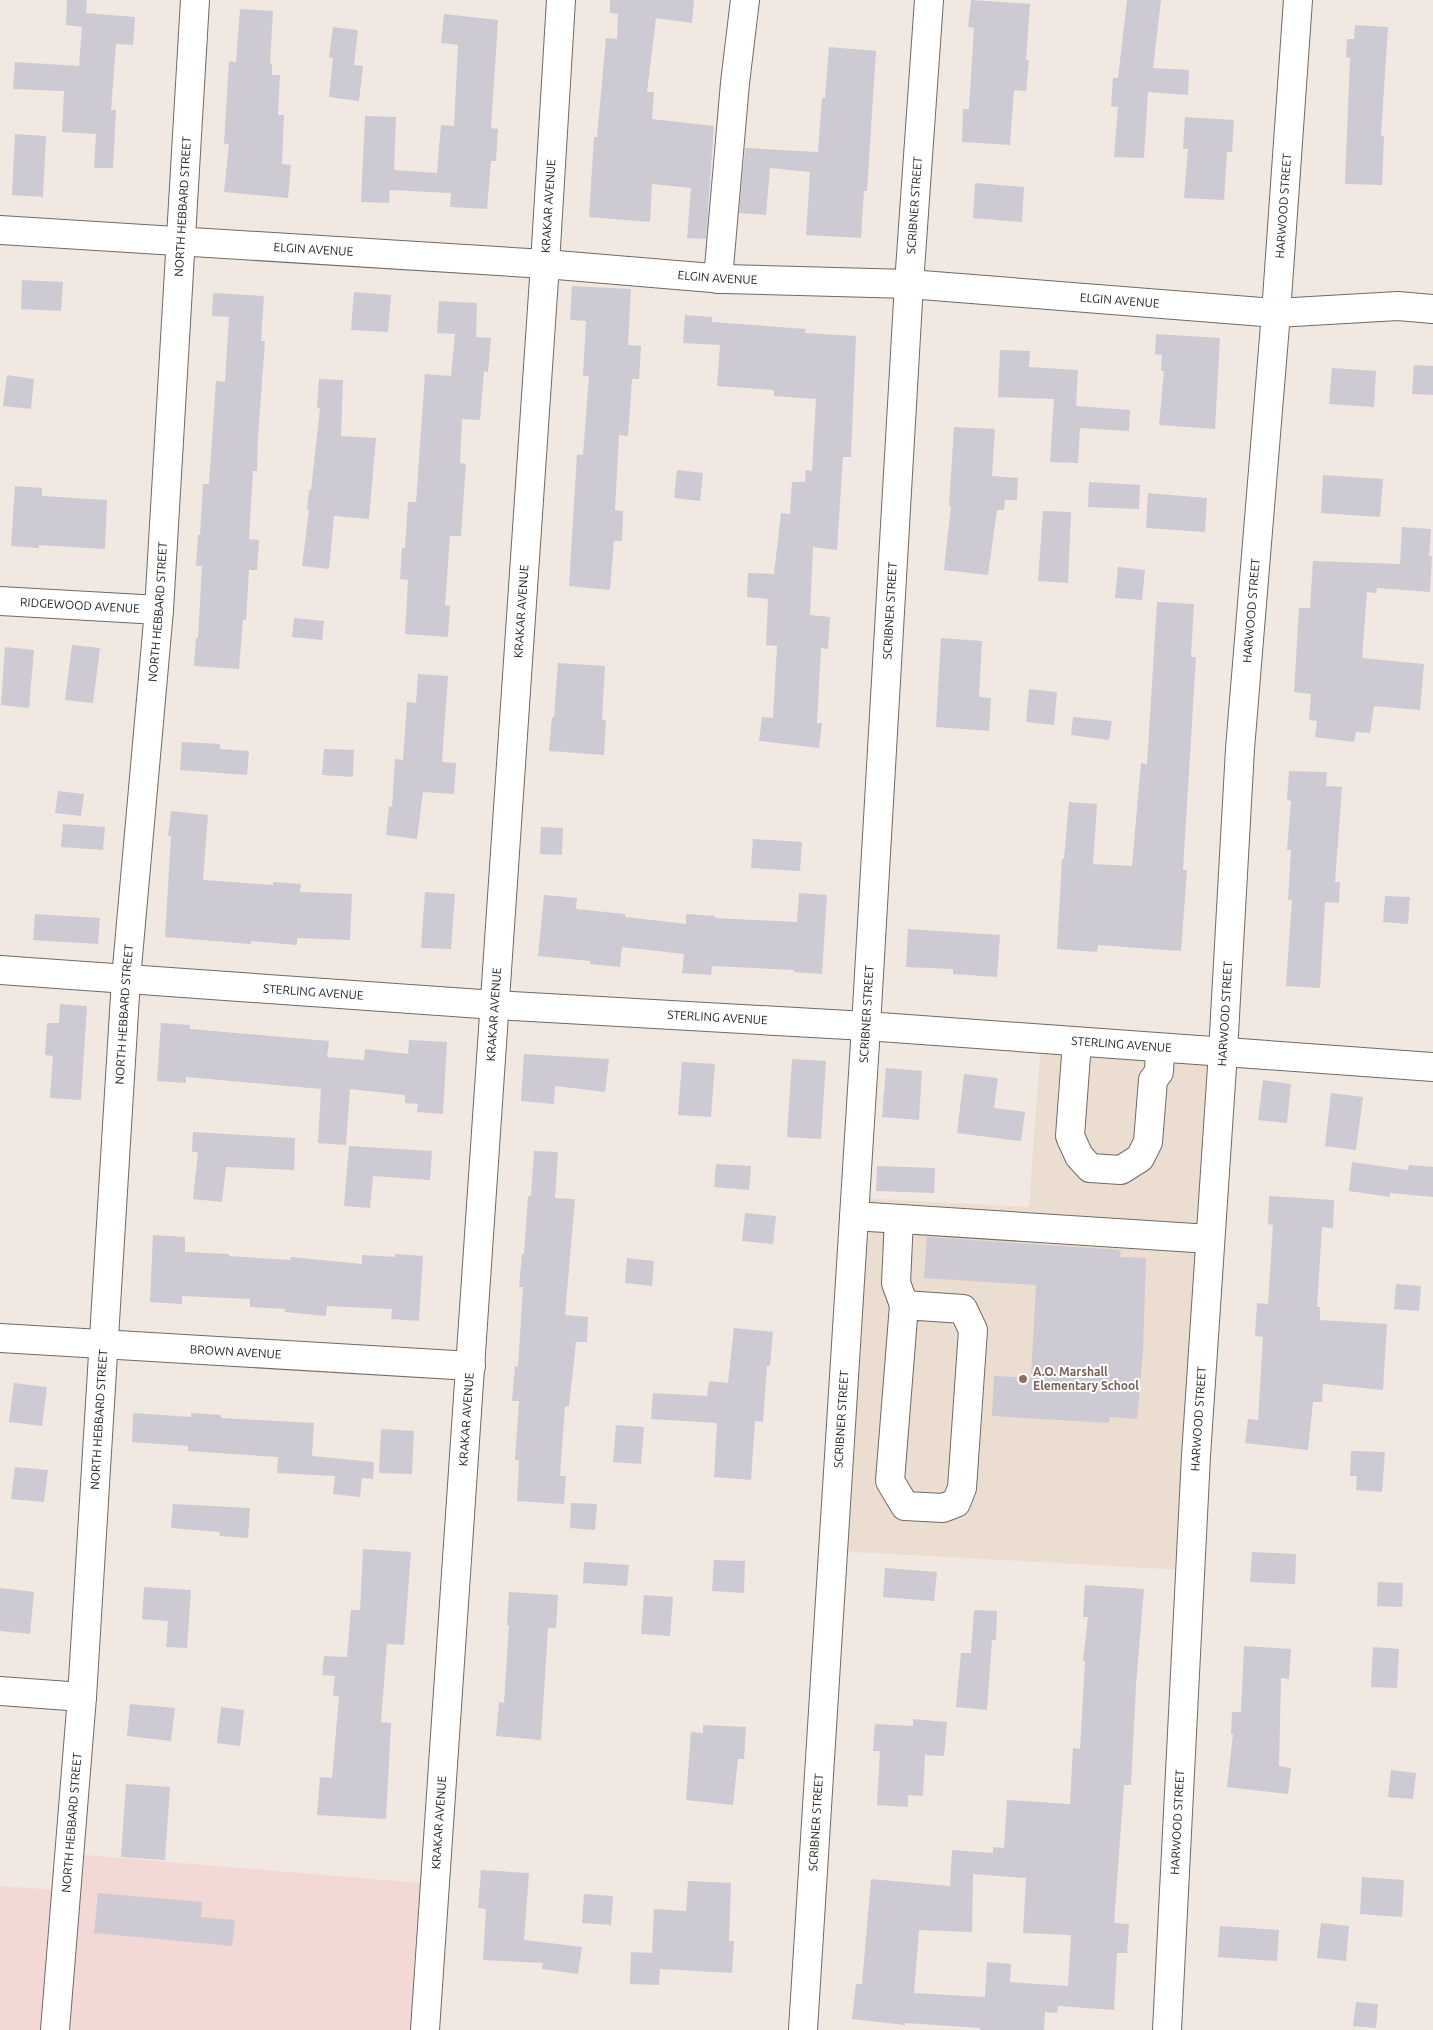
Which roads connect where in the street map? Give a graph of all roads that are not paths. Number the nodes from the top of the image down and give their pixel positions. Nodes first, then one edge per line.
1 (195, 0) edge
2 (561, 0) edge
3 (745, 0) edge
4 (929, 0) edge
5 (1298, 0) edge
6 (0, 230) edge
7 (180, 242) junction
8 (545, 264) junction
9 (718, 279) junction
10 (909, 284) junction
11 (1433, 309) edge
12 (1276, 313) junction
13 (0, 601) edge
14 (159, 610) junction
15 (0, 970) edge
16 (126, 979) junction
17 (495, 1005) junction
18 (866, 1026) junction
19 (1077, 1042) junction
20 (1154, 1047) junction
21 (1223, 1052) junction
22 (1433, 1067) edge
23 (854, 1216) junction
24 (899, 1219) junction
25 (1210, 1239) junction
26 (904, 1305) junction
27 (0, 1338) edge
28 (104, 1346) junction
29 (471, 1366) junction
30 (0, 1691) edge
31 (82, 1696) junction
32 (55, 2030) edge
33 (426, 2030) edge
34 (803, 2030) edge
35 (1167, 2030) edge

1 - 7 street, NORTH HEBBARD STREET
2 - 8 street, KRAKAR AVENUE
3 - 9 street
4 - 10 street, SCRIBNER STREET
5 - 12 street, HARWOOD STREET
6 - 7 street, ELGIN AVENUE
7 - 8 street, ELGIN AVENUE
7 - 14 street, NORTH HEBBARD STREET
8 - 9 street, ELGIN AVENUE
8 - 17 street, KRAKAR AVENUE
9 - 10 street, ELGIN AVENUE
10 - 12 street, ELGIN AVENUE
10 - 18 street, SCRIBNER STREET
11 - 12 street, ELGIN AVENUE
12 - 21 street, HARWOOD STREET
13 - 14 street, RIDGEWOOD AVENUE
14 - 16 street, NORTH HEBBARD STREET
15 - 16 street, STERLING AVENUE
16 - 17 street, STERLING AVENUE
16 - 28 street, NORTH HEBBARD STREET
17 - 18 street, STERLING AVENUE
17 - 29 street, KRAKAR AVENUE
18 - 19 street, STERLING AVENUE
18 - 23 street, SCRIBNER STREET
19 - 20 street, STERLING AVENUE
19 - 20 street
20 - 21 street, STERLING AVENUE
21 - 22 street, STERLING AVENUE
21 - 25 street, HARWOOD STREET
23 - 24 street
23 - 34 street, SCRIBNER STREET
24 - 25 street
24 - 26 street
25 - 35 street, HARWOOD STREET
26 - 26 street
27 - 28 street, BROWN AVENUE
28 - 29 street, BROWN AVENUE
28 - 31 street, NORTH HEBBARD STREET
29 - 33 street, KRAKAR AVENUE
30 - 31 street
31 - 32 street, NORTH HEBBARD STREET

